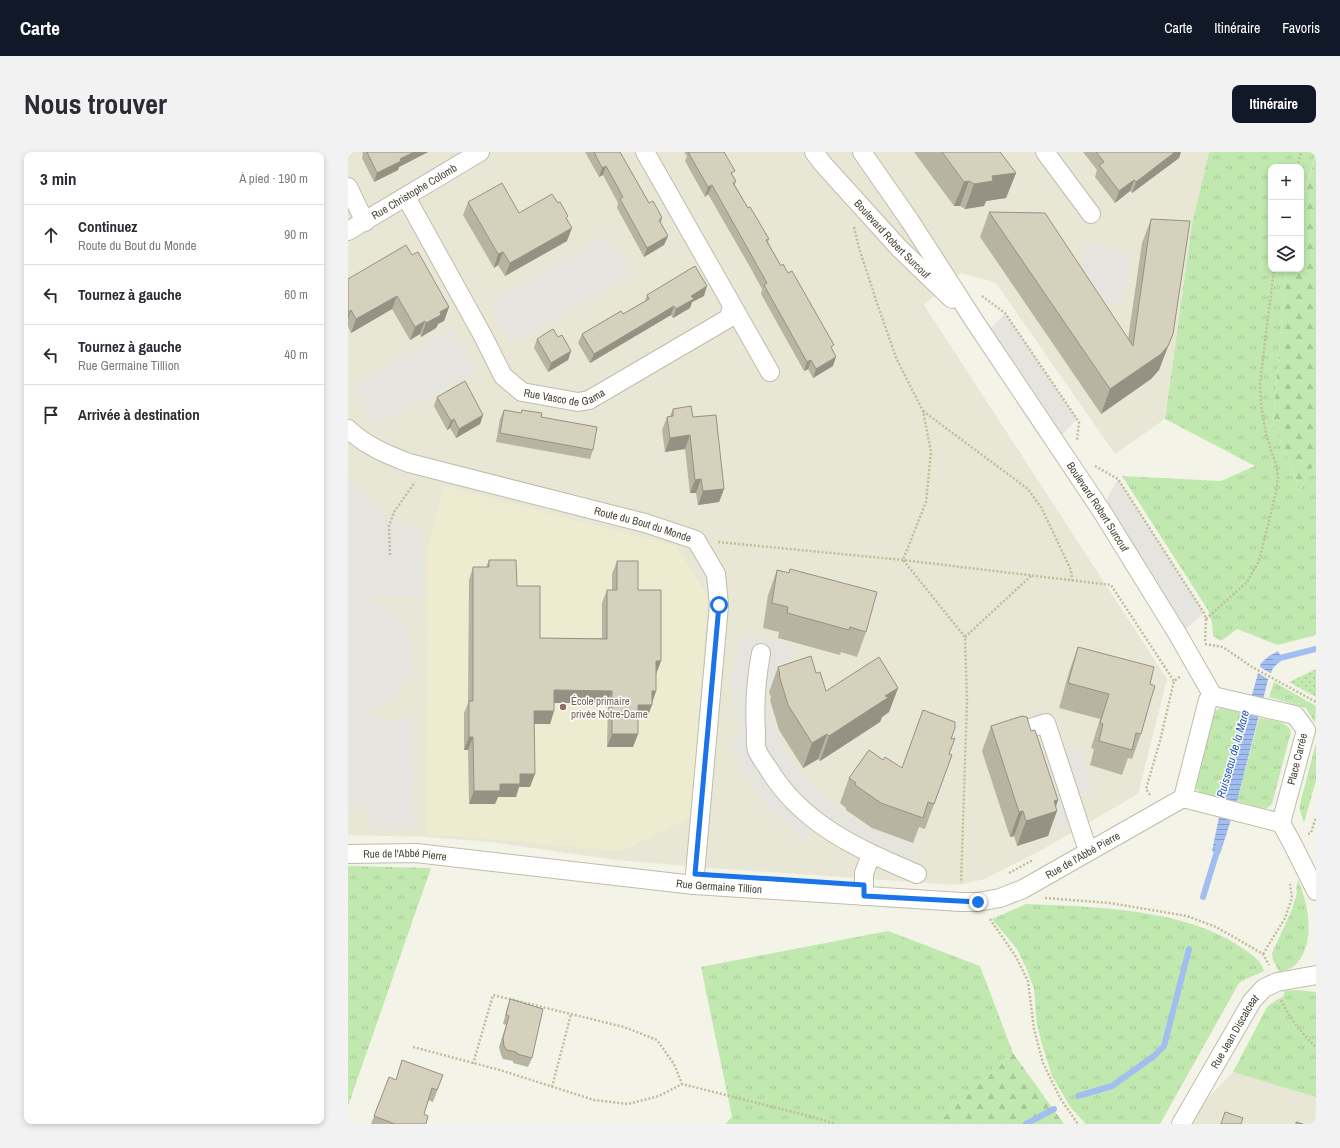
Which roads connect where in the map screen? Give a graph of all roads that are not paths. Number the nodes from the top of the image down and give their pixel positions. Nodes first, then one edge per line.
1 (480, 152) edge
2 (645, 152) edge
3 (814, 152) edge
4 (862, 152) edge
5 (1045, 152) edge
6 (348, 187) edge
7 (406, 197) junction
8 (1091, 214) dead end
9 (364, 222) junction
10 (348, 231) edge
11 (732, 305) junction
12 (975, 322) junction
13 (770, 372) dead end
14 (348, 429) edge
15 (761, 653) dead end
16 (1213, 696) junction
17 (1018, 732) edge
18 (1183, 798) junction
19 (1281, 823) junction
20 (1088, 852) junction
21 (348, 854) edge
22 (871, 855) junction
23 (462, 859) joint
24 (917, 874) dead end
25 (694, 885) junction
26 (1316, 891) edge
27 (864, 896) junction
28 (970, 902) joint
29 (1316, 974) edge
30 (1181, 1124) edge

1 - 7 street, Rue Christophe Colomb
2 - 11 street
3 - 12 street, Boulevard Robert Surcouf
4 - 12 street, Boulevard Robert Surcouf
5 - 8 street
6 - 9 street
7 - 9 street, Rue Christophe Colomb
7 - 11 street, Rue Vasco de Gama
9 - 10 street, Rue Christophe Colomb
11 - 13 street
12 - 16 street, Boulevard Robert Surcouf
14 - 25 street, Route du Bout du Monde
15 - 22 street
16 - 18 street
16 - 19 street, Place Carrée
17 - 20 street
18 - 19 street
18 - 20 street, Rue de l'Abbé Pierre
19 - 26 street
20 - 28 street, Rue de l'Abbé Pierre
21 - 23 street, Rue de l'Abbé Pierre
22 - 24 street
22 - 27 street
23 - 25 street, Rue Germaine Tillion
25 - 27 street, Rue Germaine Tillion
27 - 28 street, Rue Germaine Tillion
29 - 30 street, Rue Jean Discalceat

